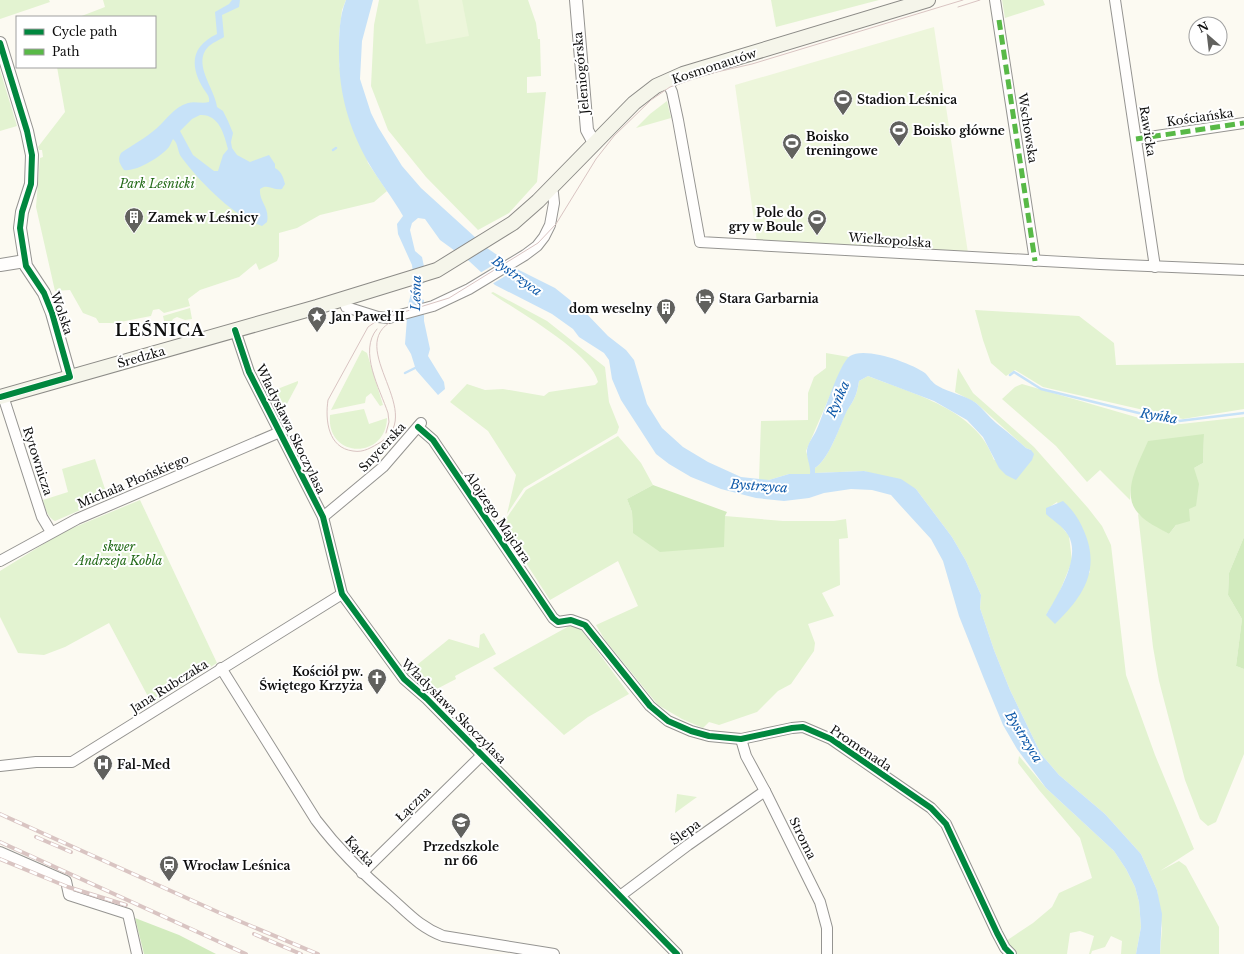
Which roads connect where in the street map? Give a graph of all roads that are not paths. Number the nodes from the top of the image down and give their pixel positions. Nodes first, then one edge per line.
1 (576, 0) edge
2 (928, 0) edge
3 (995, 0) edge
4 (1115, 0) edge
5 (0, 43) edge
6 (667, 81) junction
7 (1244, 123) edge
8 (1136, 139) junction
9 (594, 143) junction
10 (550, 189) junction
11 (25, 260) junction
12 (1035, 261) junction
13 (0, 264) edge
14 (444, 267) joint
15 (1155, 267) junction
16 (1244, 270) edge
17 (345, 303) junction
18 (235, 330) junction
19 (70, 377) junction
20 (2, 397) edge
21 (420, 425) joint
22 (280, 432) junction
23 (323, 517) junction
24 (50, 532) junction
25 (0, 561) edge
26 (342, 594) junction
27 (558, 622) joint
28 (221, 668) junction
29 (741, 739) junction
30 (482, 754) junction
31 (0, 766) edge
32 (766, 791) junction
33 (0, 852) edge
34 (362, 873) junction
35 (620, 896) junction
36 (137, 954) edge
37 (554, 954) edge
38 (677, 954) edge
39 (827, 954) edge
40 (1011, 954) edge

1 - 9 street, Jeleniogórska
2 - 6 main road, Kosmonautów
3 - 12 street, Wschowska
4 - 8 street, Rawicka
5 - 11 street, Wolska
6 - 9 main road, Kosmonautów
6 - 12 street, Wielkopolska
7 - 8 street, Kościańska
8 - 15 street, Rawicka
9 - 10 main road, Kosmonautów
10 - 14 main road, Kosmonautów
10 - 17 street
11 - 13 street
11 - 19 street, Wolska
12 - 15 street, Wielkopolska
14 - 17 main road, Średzka
15 - 16 street, Wielkopolska
17 - 18 main road, Średzka
18 - 19 main road, Średzka
18 - 22 street, Władysława Skoczylasa
19 - 20 main road, Średzka
20 - 24 street, Rytownicza
21 - 23 street, Snycerska
21 - 27 street, Alojzego Majchra
22 - 23 street, Władysława Skoczylasa
22 - 24 street, Michała Płońskiego
23 - 26 street, Władysława Skoczylasa
24 - 25 street, Michała Płońskiego
26 - 28 street, Jana Rubczaka
26 - 30 street, Władysława Skoczylasa
27 - 29 street, Promenada
28 - 31 street, Jana Rubczaka
28 - 34 street, Kącka
29 - 32 street, Stroma
29 - 40 street, Promenada
30 - 34 street, Łączna
30 - 35 street, Władysława Skoczylasa
32 - 35 street, Ślepa
32 - 39 street, Stroma
33 - 36 street
34 - 37 street, Kącka
35 - 38 street, Władysława Skoczylasa

